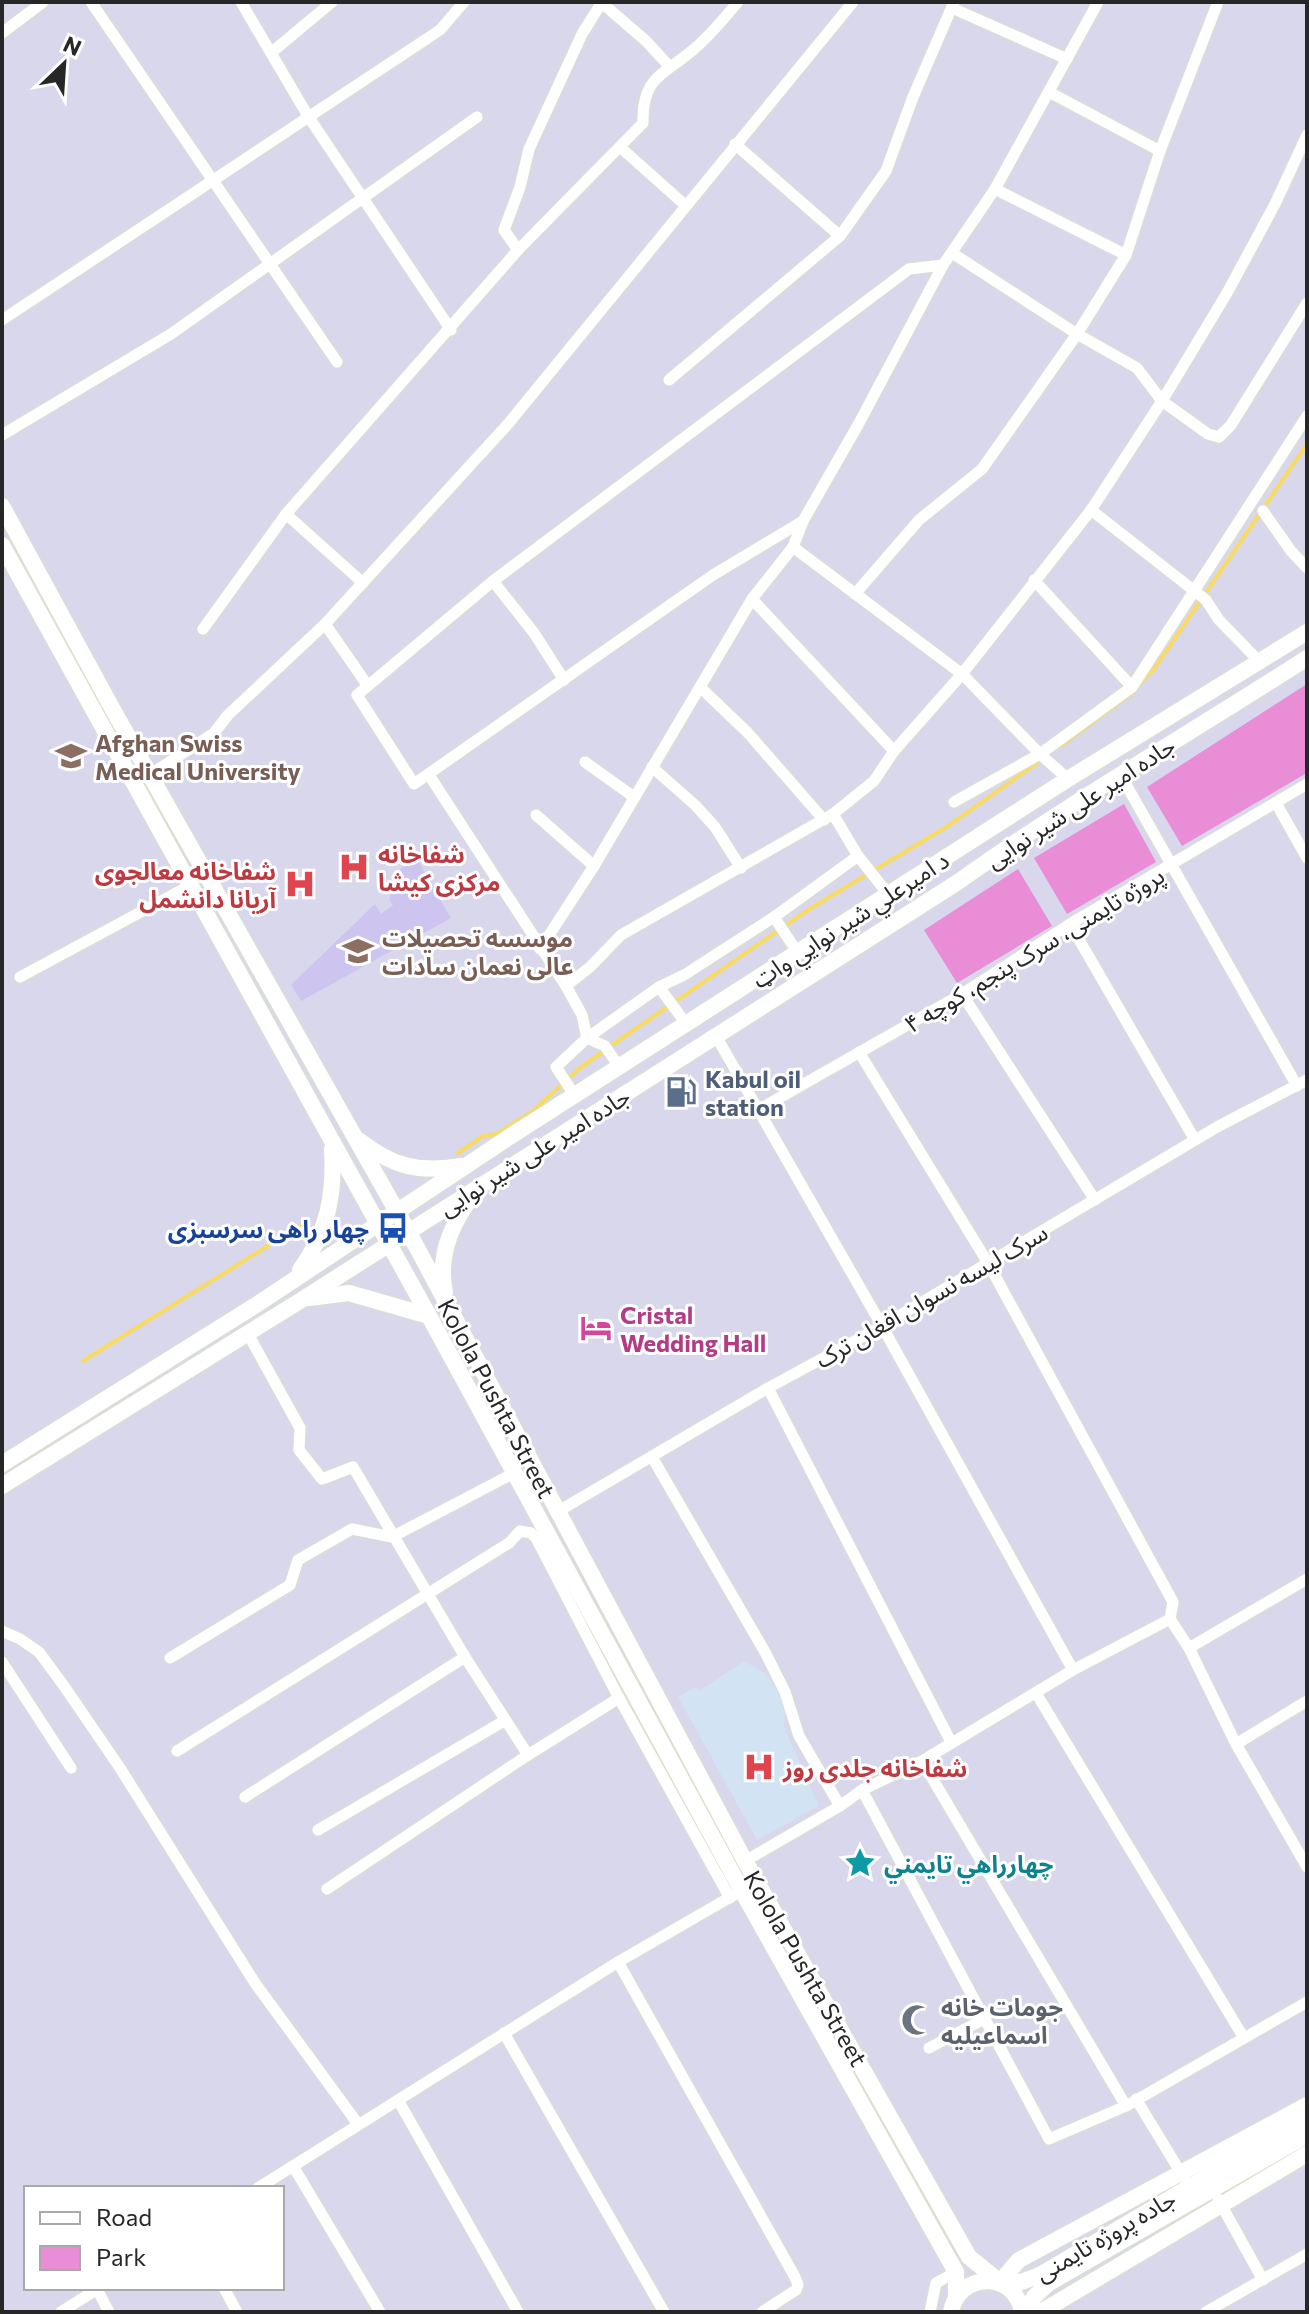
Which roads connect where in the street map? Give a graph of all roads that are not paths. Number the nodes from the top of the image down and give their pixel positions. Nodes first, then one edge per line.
1 (43, 2) edge
2 (91, 2) edge
3 (241, 2) edge
4 (332, 2) edge
5 (464, 2) edge
6 (601, 2) edge
7 (738, 2) edge
8 (853, 2) edge
9 (1098, 2) edge
10 (1218, 2) edge
11 (953, 5) edge
12 (2, 33) edge
13 (272, 52) junction
14 (1067, 59) junction
15 (670, 67) junction
16 (1049, 92) junction
17 (308, 116) junction
18 (477, 117) dead end
19 (1307, 135) edge
20 (735, 144) junction
21 (620, 147) junction
22 (1160, 151) junction
23 (211, 180) junction
24 (995, 189) junction
25 (361, 197) junction
26 (685, 205) junction
27 (840, 236) junction
28 (518, 250) junction
29 (952, 253) junction
30 (1126, 255) junction
31 (271, 263) junction
32 (943, 265) junction
33 (1307, 303) edge
34 (2, 320) edge
35 (451, 330) junction
36 (1077, 334) junction
37 (337, 362) dead end
38 (669, 380) dead end
39 (1162, 401) junction
40 (1307, 416) edge
41 (2, 435) edge
42 (2, 506) edge
43 (1091, 510) junction
44 (1263, 511) dead end
45 (286, 514) junction
46 (803, 521) junction
47 (2, 545) edge
48 (793, 547) junction
49 (1307, 568) edge
50 (1034, 580) junction
51 (493, 581) junction
52 (363, 583) junction
53 (1193, 591) junction
54 (855, 594) junction
55 (752, 599) junction
56 (325, 624) junction
57 (203, 629) dead end
58 (1307, 632) edge
59 (1307, 658) edge
60 (1258, 660) junction
61 (962, 674) junction
62 (564, 680) junction
63 (368, 686) junction
64 (700, 687) junction
65 (1132, 687) junction
66 (894, 751) junction
67 (1044, 757) junction
68 (585, 762) dead end
69 (652, 767) junction
70 (151, 774) junction
71 (1120, 774) junction
72 (429, 775) junction
73 (1068, 779) junction
74 (1307, 784) edge
75 (634, 797) junction
76 (954, 802) dead end
77 (1276, 803) junction
78 (536, 815) dead end
79 (828, 817) junction
80 (858, 856) junction
81 (1307, 858) edge
82 (1173, 864) junction
83 (594, 866) junction
84 (741, 868) junction
85 (189, 886) junction
86 (888, 894) junction
87 (774, 917) junction
88 (1070, 924) junction
89 (540, 949) junction
90 (798, 953) junction
91 (20, 977) dead end
92 (566, 986) junction
93 (659, 987) junction
94 (962, 994) junction
95 (687, 1025) junction
96 (716, 1036) junction
97 (587, 1038) junction
98 (859, 1052) junction
99 (620, 1068) junction
100 (1302, 1083) edge
101 (575, 1096) junction
102 (758, 1110) junction
103 (352, 1135) junction
104 (1195, 1140) junction
105 (332, 1144) junction
106 (467, 1165) junction
107 (480, 1185) junction
108 (1095, 1200) junction
109 (397, 1212) junction
110 (377, 1225) junction
111 (408, 1231) junction
112 (388, 1245) junction
113 (988, 1263) junction
114 (291, 1282) junction
115 (303, 1299) junction
116 (447, 1305) junction
117 (429, 1316) junction
118 (882, 1326) junction
119 (248, 1334) junction
120 (768, 1388) junction
121 (652, 1457) junction
122 (2, 1464) edge
123 (514, 1473) junction
124 (2, 1486) edge
125 (557, 1512) junction
126 (392, 1537) junction
127 (1307, 1579) edge
128 (429, 1594) junction
129 (1170, 1619) junction
130 (2, 1631) edge
131 (1189, 1648) junction
132 (465, 1657) junction
133 (170, 1658) dead end
134 (2, 1662) edge
135 (1073, 1670) junction
136 (1036, 1693) junction
137 (619, 1698) junction
138 (1307, 1701) edge
139 (504, 1721) junction
140 (951, 1742) junction
141 (1236, 1744) junction
142 (177, 1751) dead end
143 (528, 1755) junction
144 (922, 1761) junction
145 (71, 1768) dead end
146 (862, 1790) junction
147 (245, 1797) dead end
148 (840, 1806) junction
149 (318, 1830) dead end
150 (1302, 1848) edge
151 (745, 1861) junction
152 (1307, 1867) edge
153 (327, 1889) dead end
154 (736, 1894) junction
155 (618, 1962) junction
156 (1307, 2002) edge
157 (986, 2018) junction
158 (504, 2033) junction
159 (1244, 2038) junction
160 (929, 2048) dead end
161 (398, 2100) junction
162 (1131, 2103) junction
163 (1307, 2105) edge
164 (1307, 2118) edge
165 (358, 2124) junction
166 (1307, 2135) edge
167 (1307, 2154) edge
168 (293, 2166) junction
169 (1185, 2180) junction
170 (261, 2186) edge
171 (1212, 2188) junction
172 (1222, 2204) junction
173 (1307, 2254) edge
174 (956, 2272) junction
175 (1263, 2280) junction
176 (1000, 2282) junction
177 (95, 2290) edge
178 (99, 2290) edge
179 (225, 2290) edge
180 (953, 2304) edge
181 (61, 2312) edge
182 (109, 2312) edge
183 (237, 2312) edge
184 (380, 2312) edge
185 (518, 2312) edge
186 (664, 2312) edge
187 (762, 2312) edge
188 (930, 2312) edge
189 (1024, 2312) edge
190 (1041, 2312) edge
191 (1206, 2312) edge

1 - 12 street
2 - 23 street
3 - 13 street
4 - 13 street
5 - 17 street
6 - 15 street
6 - 28 street
7 - 15 street
8 - 20 street
9 - 14 street
10 - 22 street
11 - 14 street
11 - 27 street
13 - 17 street
14 - 16 street
15 - 21 street
16 - 22 street
16 - 24 street
17 - 23 street
17 - 25 street
18 - 25 street
19 - 39 street
20 - 26 street
20 - 27 street
21 - 26 street
21 - 28 street
22 - 30 street
23 - 31 street
23 - 34 street
24 - 29 street
24 - 30 street
25 - 31 street
25 - 35 street
26 - 52 street
27 - 38 street
28 - 35 street
29 - 32 street
29 - 36 street
30 - 36 street
31 - 37 street
31 - 41 street
32 - 46 street
32 - 51 street
33 - 39 street
35 - 45 street
36 - 39 street
36 - 54 street
39 - 43 street
40 - 53 street
42 - 70 main road, Kolola Pushta Street
43 - 50 street
43 - 53 street
44 - 49 street
45 - 52 street
45 - 57 street
46 - 48 street
46 - 62 street
47 - 85 main road
48 - 54 street
48 - 55 street
50 - 61 street
50 - 65 street
51 - 62 street
51 - 63 street
52 - 56 street
53 - 60 street
53 - 65 street
54 - 61 street
55 - 64 street
55 - 66 street
56 - 63 street
56 - 70 street
58 - 60 main road, د امیرعلي شیر نوايي واټ
59 - 71 main road, جاده امیر علی شیر نوایی
60 - 73 main road, د امیرعلي شیر نوايي واټ
61 - 66 street
61 - 67 street
62 - 72 street
63 - 72 street
64 - 69 street
64 - 79 street
65 - 67 street
66 - 79 street
67 - 73 street
67 - 76 street
68 - 75 street
69 - 75 street
69 - 84 street
70 - 103 main road, Kolola Pushta Street
71 - 82 street
71 - 96 main road, جاده امیر علی شیر نوایی
72 - 89 street
73 - 86 main road, د امیرعلي شیر نوايي واټ
74 - 77 street, پروژه تایمنی، سرک پنجم، کوچه ۴
75 - 83 street
77 - 81 street
77 - 82 street, پروژه تایمنی، سرک پنجم، کوچه ۴
78 - 83 street
79 - 80 street
79 - 84 street
80 - 86 street
80 - 87 street
82 - 88 street, پروژه تایمنی، سرک پنجم، کوچه ۴
82 - 100 street
83 - 89 street
84 - 92 street
85 - 91 street
85 - 105 main road
86 - 90 main road, د امیرعلي شیر نوايي واټ
87 - 90 street
87 - 93 street
88 - 94 street, پروژه تایمنی، سرک پنجم، کوچه ۴
88 - 104 street
89 - 92 street
90 - 95 main road, د امیرعلي شیر نوايي واټ
92 - 97 street
93 - 95 street
93 - 97 street
94 - 98 street, پروژه تایمنی، سرک پنجم، کوچه ۴
94 - 108 street
95 - 99 main road, د امیرعلي شیر نوايي واټ
96 - 102 street
96 - 107 main road, جاده امیر علی شیر نوایی
97 - 99 street
97 - 101 street
98 - 102 street, پروژه تایمنی، سرک پنجم، کوچه ۴
98 - 113 street
99 - 101 main road, د امیرعلي شیر نوايي واټ
100 - 104 street, سرک لیسه نسوان افغان‌ ترک
101 - 106 main road, د امیرعلي شیر نوايي واټ
102 - 118 street
103 - 106 main road
103 - 109 main road, Kolola Pushta Street
104 - 108 street, سرک لیسه نسوان افغان‌ ترک
105 - 110 main road
105 - 114 main road
106 - 109 main road, د امیرعلي شیر نوايي واټ
107 - 111 main road, جاده امیر علی شیر نوایی
107 - 116 main road
108 - 113 street, سرک لیسه نسوان افغان‌ ترک
109 - 110 main road, د امیرعلي شیر نوايي واټ
109 - 111 main road, Kolola Pushta Street
110 - 112 main road
110 - 114 main road, د امیرعلي شیر نوايي واټ
111 - 112 main road, جاده امیر علی شیر نوایی
111 - 116 main road, Kolola Pushta Street
112 - 115 main road, جاده امیر علی شیر نوایی
112 - 117 main road
113 - 118 street, سرک لیسه نسوان افغان‌ ترک
113 - 129 street
114 - 122 main road, د امیرعلي شیر نوايي واټ
115 - 117 main road
115 - 119 main road, جاده امیر علی شیر نوایی
116 - 125 main road, Kolola Pushta Street
117 - 123 main road
118 - 120 street, سرک لیسه نسوان افغان‌ ترک
118 - 135 street
119 - 124 main road, جاده امیر علی شیر نوایی
119 - 126 street
120 - 121 street, سرک لیسه نسوان افغان‌ ترک
120 - 140 street
121 - 125 street, سرک لیسه نسوان افغان‌ ترک
121 - 148 street
123 - 126 street
123 - 154 main road
125 - 151 main road, Kolola Pushta Street
126 - 128 street
126 - 133 street
127 - 131 street
128 - 132 street
128 - 137 street
128 - 142 street
129 - 131 street
129 - 135 street
130 - 165 street
131 - 141 street
132 - 139 street
132 - 147 street
134 - 145 street
135 - 136 street
136 - 140 street
136 - 159 street
137 - 143 street
137 - 154 street
138 - 141 street
139 - 143 street
139 - 149 street
140 - 144 street
141 - 150 street
143 - 153 street
144 - 146 street
144 - 162 street
146 - 148 street
146 - 157 street
148 - 151 street
150 - 152 street
151 - 176 main road, Kolola Pushta Street
154 - 155 street
154 - 174 main road
155 - 158 street
155 - 187 street
156 - 159 street
157 - 160 street
157 - 162 street
158 - 161 street
158 - 186 street
159 - 162 street
161 - 165 street
161 - 185 street
162 - 169 street
163 - 169 main road, جاده پروژه تایمنی
164 - 169 main road, جاده پروژه تایمنی
165 - 168 street
166 - 171 main road, جاده پروژه تایمنی
167 - 172 main road, جاده پروژه تایمنی
168 - 170 street
168 - 184 street
169 - 176 main road, جاده پروژه تایمنی
171 - 172 street
171 - 189 main road, جاده پروژه تایمنی
172 - 175 street
172 - 190 main road, جاده پروژه تایمنی
173 - 175 street
174 - 180 main road
174 - 188 street
175 - 191 street
176 - 180 main road, جاده پروژه تایمنی
176 - 189 main road, Kolola Pushta Street
177 - 181 street
178 - 182 street
179 - 183 street

